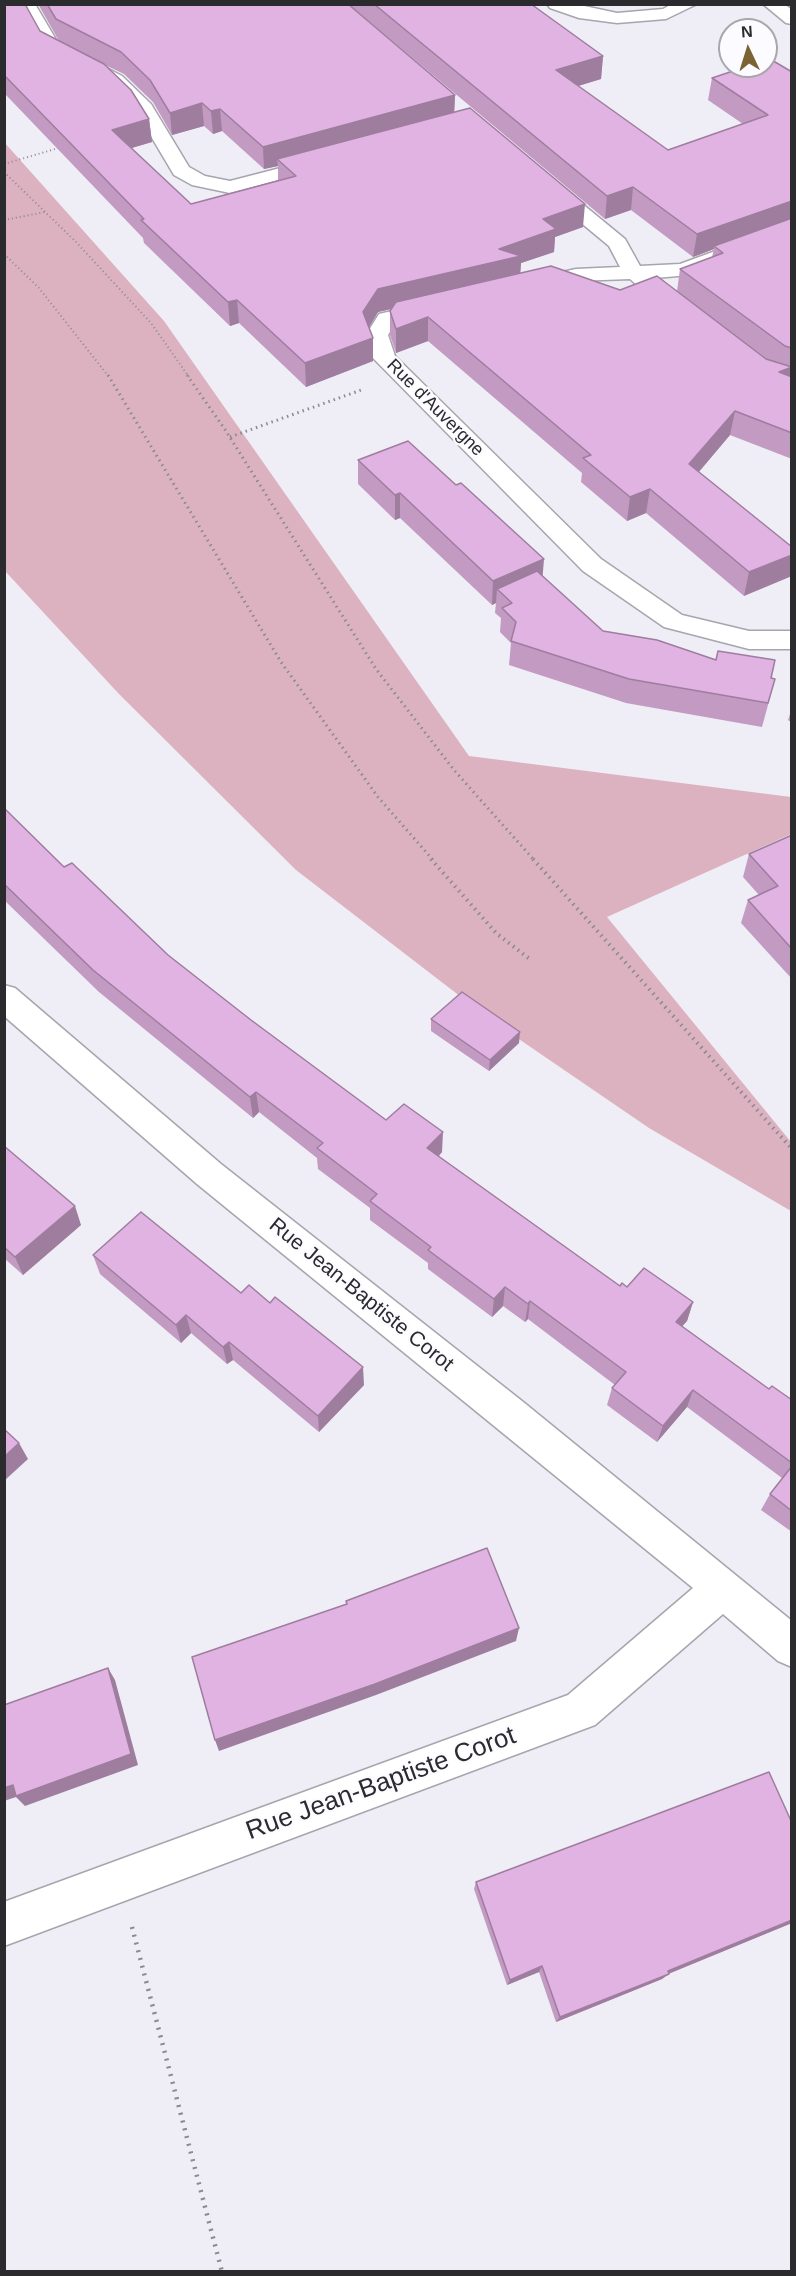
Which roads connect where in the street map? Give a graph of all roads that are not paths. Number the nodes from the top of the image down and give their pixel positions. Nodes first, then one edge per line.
1 (26, 4) edge
2 (556, 4) edge
3 (688, 4) edge
4 (772, 4) edge
5 (792, 19) edge
6 (340, 159) edge
7 (536, 175) edge
8 (792, 229) edge
9 (632, 270) junction
10 (509, 291) edge
11 (668, 299) edge
12 (454, 303) edge
13 (792, 640) edge
14 (4, 997) edge
15 (723, 1588) junction
16 (792, 1647) edge
17 (4, 1924) edge

1 - 6 street
2 - 3 street
4 - 5 street
7 - 9 street
8 - 9 street
9 - 10 street
9 - 11 street
12 - 13 street, Rue d'Auvergne
14 - 15 street, Rue Jean-Baptiste Corot
15 - 16 street, Rue Jean-Baptiste Corot
15 - 17 street, Rue Jean-Baptiste Corot

